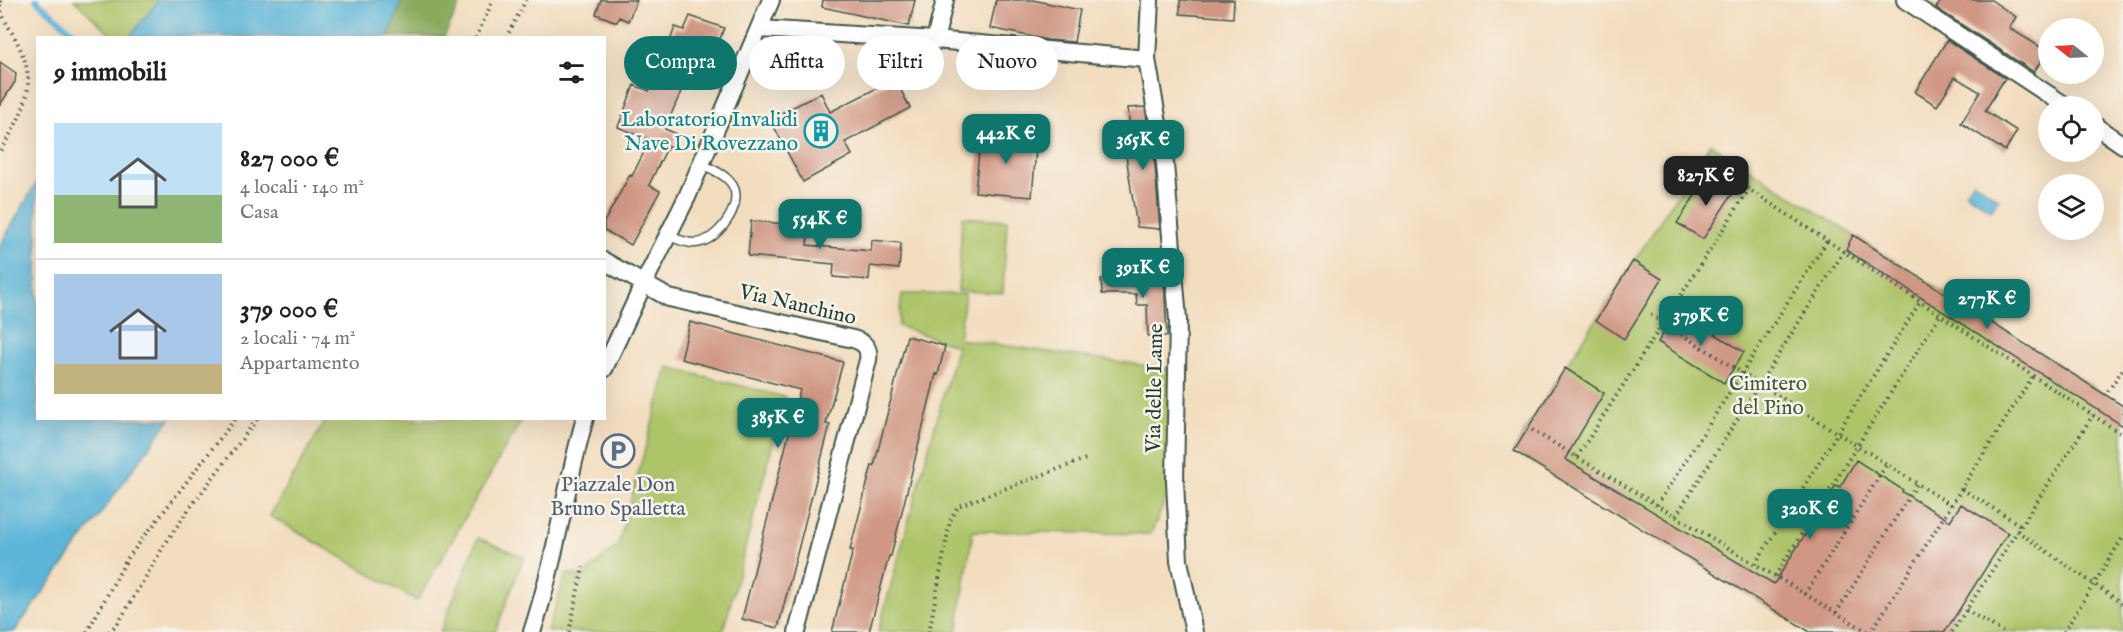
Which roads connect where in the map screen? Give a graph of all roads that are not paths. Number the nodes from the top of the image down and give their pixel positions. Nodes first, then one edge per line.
1 (771, 0) edge
2 (945, 0) edge
3 (1150, 0) edge
4 (1905, 0) edge
5 (760, 29) junction
6 (871, 36) edge
7 (936, 36) edge
8 (944, 41) edge
9 (1147, 59) junction
10 (2051, 96) edge
11 (2104, 132) edge
12 (2123, 145) edge
13 (702, 164) junction
14 (669, 236) junction
15 (606, 262) edge
16 (644, 283) junction
17 (606, 365) edge
18 (584, 420) edge
19 (532, 632) edge
20 (797, 632) edge
21 (1194, 632) edge

1 - 5 street
2 - 7 street
3 - 9 street, Via delle Lame
4 - 10 street
5 - 6 street
5 - 13 street
8 - 9 street
9 - 21 street, Via delle Lame
11 - 12 street
13 - 14 street
13 - 14 lane
14 - 16 street
15 - 16 street
16 - 17 street
16 - 20 street, Via Nanchino
18 - 19 street

